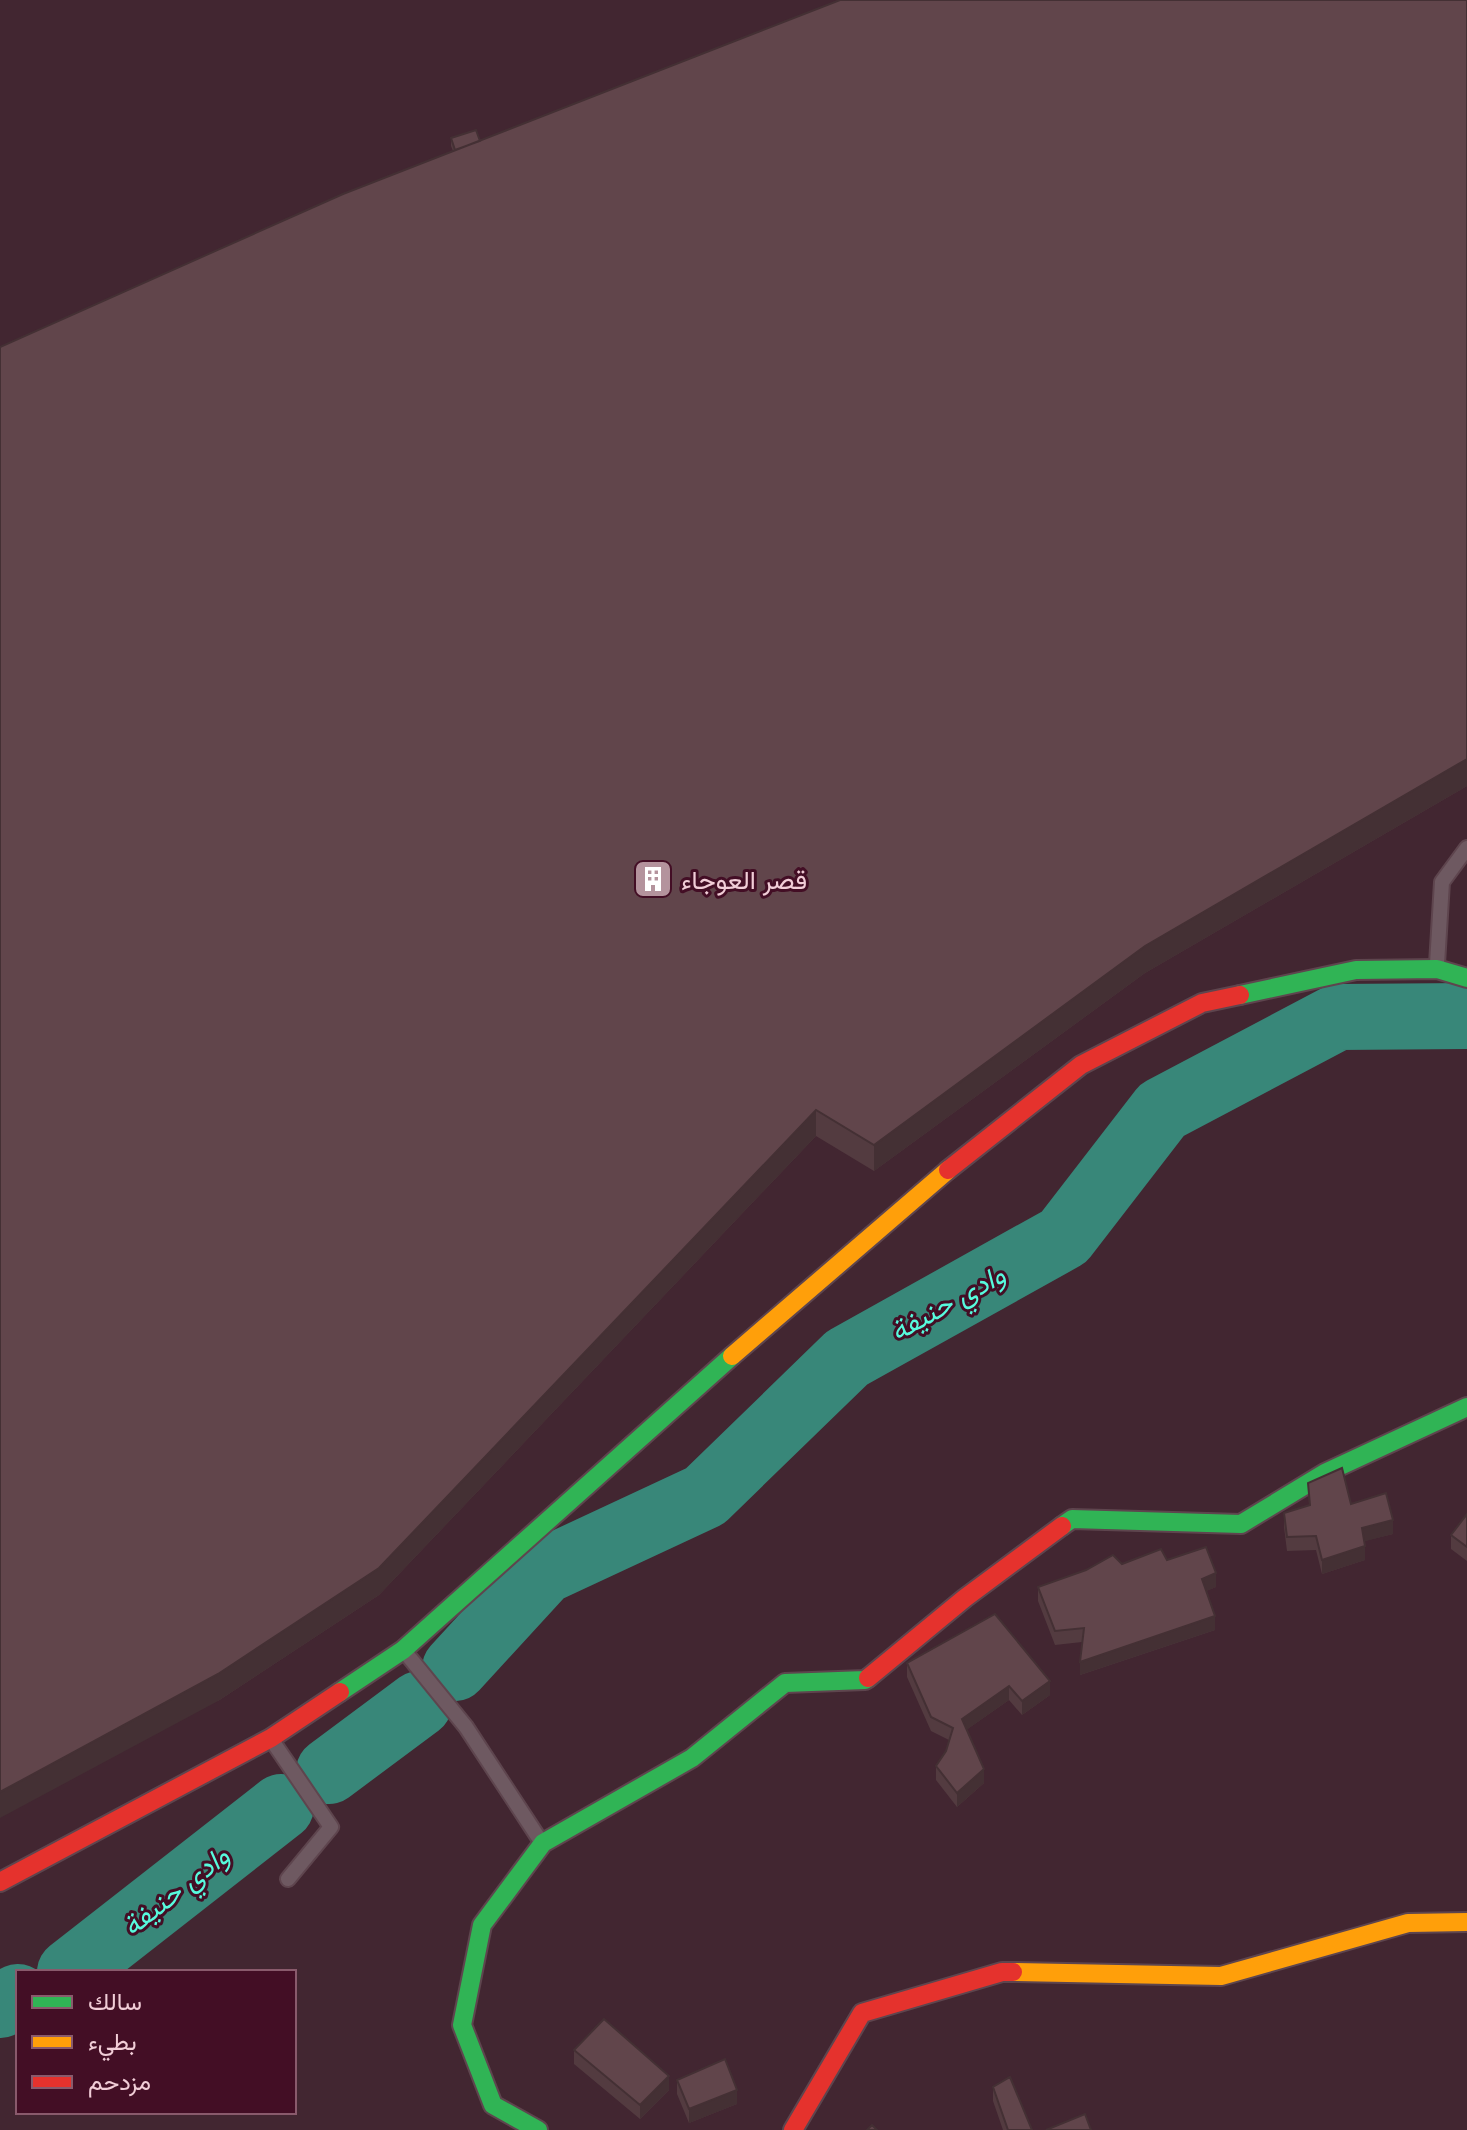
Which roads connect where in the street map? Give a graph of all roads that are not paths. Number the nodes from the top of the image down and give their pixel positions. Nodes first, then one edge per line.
1 (1467, 848) edge
2 (1437, 969) junction
3 (1467, 978) edge
4 (1467, 1407) edge
5 (403, 1650) junction
6 (271, 1738) junction
7 (543, 1843) junction
8 (288, 1879) dead end
9 (0, 1882) edge
10 (1467, 1922) edge
11 (538, 2130) edge
12 (793, 2130) edge

1 - 2 lane
2 - 3 street
2 - 5 street
4 - 7 street
5 - 6 street
5 - 7 lane
6 - 8 lane
6 - 9 street
7 - 11 street
10 - 12 street

